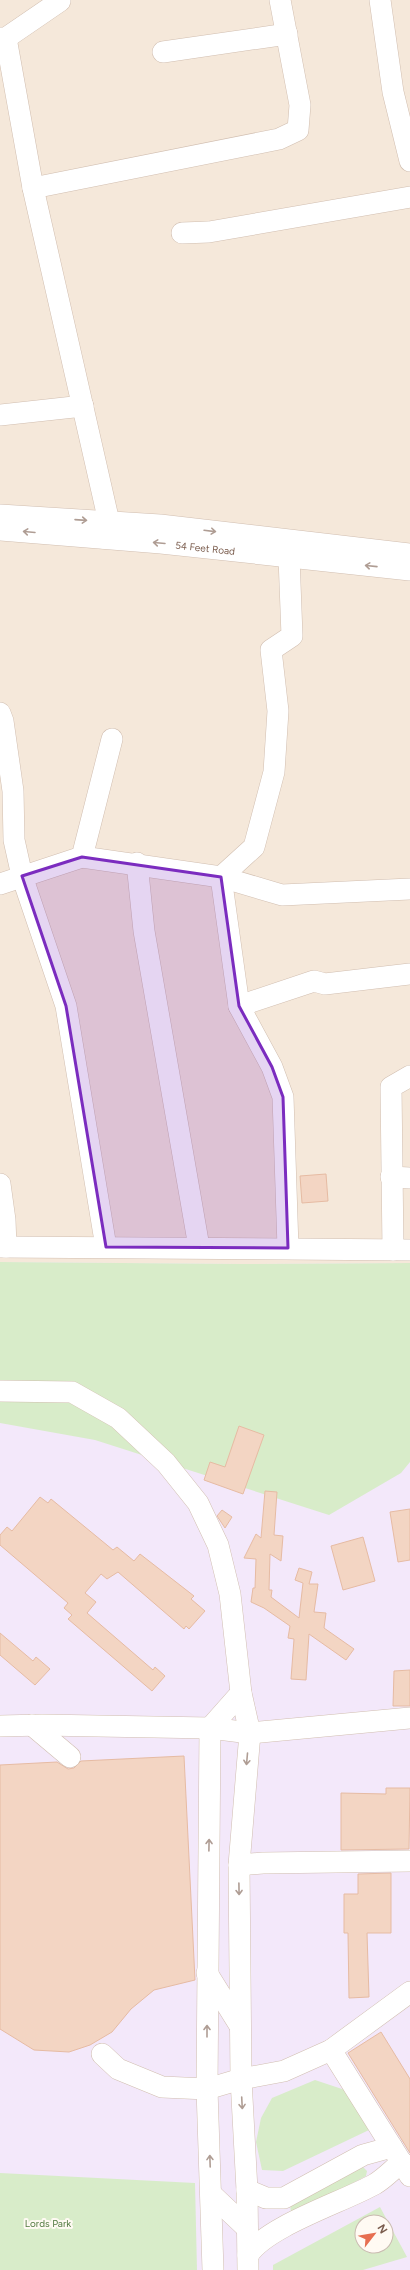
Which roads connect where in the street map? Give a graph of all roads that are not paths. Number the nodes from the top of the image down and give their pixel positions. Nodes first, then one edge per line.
1 (66, 0) edge
2 (280, 0) edge
3 (380, 0) edge
4 (287, 34) junction
5 (3, 38) edge
6 (163, 52) dead end
7 (410, 161) edge
8 (33, 188) junction
9 (410, 197) edge
10 (182, 233) dead end
11 (83, 406) junction
12 (0, 415) edge
13 (0, 514) edge
14 (0, 530) edge
15 (107, 530) junction
16 (410, 554) edge
17 (289, 557) junction
18 (410, 570) edge
19 (0, 713) edge
20 (112, 739) dead end
21 (82, 857) junction
22 (137, 863) junction
23 (22, 876) junction
24 (221, 877) junction
25 (0, 884) edge
26 (410, 889) edge
27 (410, 974) edge
28 (239, 1006) junction
29 (410, 1076) edge
30 (400, 1177) edge
31 (0, 1184) edge
32 (3, 1247) edge
33 (106, 1247) junction
34 (199, 1247) junction
35 (288, 1248) junction
36 (401, 1250) edge
37 (0, 1391) edge
38 (241, 1693) junction
39 (410, 1718) edge
40 (32, 1725) junction
41 (0, 1726) edge
42 (210, 1728) junction
43 (250, 1733) junction
44 (70, 1757) dead end
45 (410, 1861) edge
46 (239, 1866) junction
47 (207, 1972) junction
48 (410, 1992) edge
49 (240, 2026) junction
50 (331, 2050) junction
51 (102, 2054) dead end
52 (241, 2079) junction
53 (207, 2089) junction
54 (401, 2162) edge
55 (247, 2190) junction
56 (211, 2194) junction
57 (284, 2198) junction
58 (290, 2224) junction
59 (212, 2228) junction
60 (246, 2228) junction
61 (248, 2263) edge
62 (213, 2270) edge

1 - 5 street
2 - 4 street
3 - 7 street
4 - 6 street
4 - 8 street
5 - 8 street
8 - 11 street
9 - 10 street
11 - 12 street
11 - 15 street
13 -> 15 street, 54 Feet Road
15 -> 14 street, 54 Feet Road
15 -> 16 street, 54 Feet Road
17 -> 15 street, 54 Feet Road
18 -> 17 street, 54 Feet Road
17 - 24 street
19 - 23 street
20 - 21 street
21 - 22 street
21 - 23 street
22 - 24 street
22 - 34 street
23 - 25 street
23 - 33 street
24 - 26 street
24 - 28 street
27 - 28 street
28 - 35 street
29 - 30 street
30 - 36 street
31 - 32 street
32 - 33 street
33 - 34 street
34 - 35 street
35 - 36 street
37 - 38 street
38 - 42 street
38 - 43 street
39 - 43 street
40 - 41 street
40 - 42 street
40 - 44 street
42 - 43 street
47 -> 42 street
43 -> 46 street
45 - 46 street
46 -> 49 street
47 - 49 street
53 -> 47 street
48 - 50 street
49 - 52 street
50 - 52 street
50 - 54 street
51 - 53 street
52 - 53 street
52 -> 55 street
56 -> 53 street
54 - 57 street
54 - 58 street
55 - 57 street
55 - 60 street
56 - 59 street
56 - 60 street
57 - 58 street
58 - 61 street
59 - 60 street
59 - 62 street
60 - 61 street

